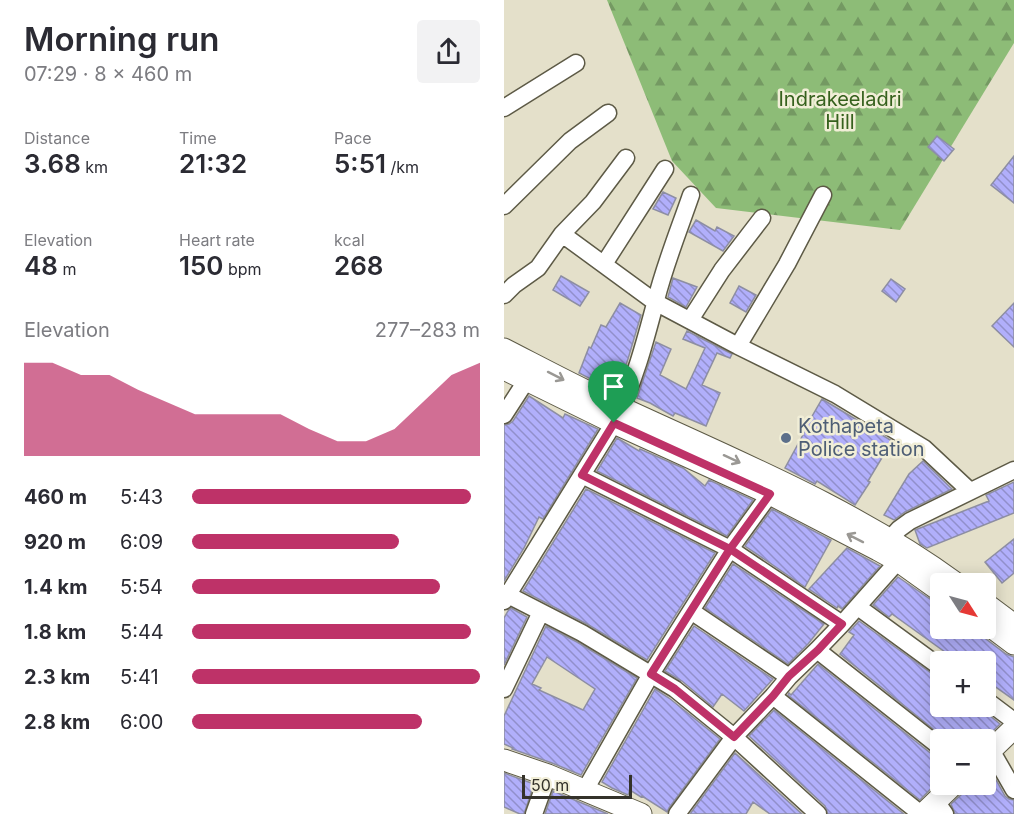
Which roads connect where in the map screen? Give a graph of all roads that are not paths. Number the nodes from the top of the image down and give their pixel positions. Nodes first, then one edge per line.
1 (576, 63) dead end
2 (504, 108) edge
3 (608, 113) dead end
4 (626, 158) dead end
5 (665, 169) dead end
6 (691, 195) dead end
7 (823, 195) dead end
8 (504, 206) edge
9 (762, 218) dead end
10 (562, 234) junction
11 (603, 264) junction
12 (504, 294) edge
13 (655, 302) junction
14 (690, 320) junction
15 (738, 346) junction
16 (504, 349) edge
17 (504, 369) edge
18 (526, 381) junction
19 (504, 415) edge
20 (618, 415) junction
21 (1014, 470) edge
22 (582, 475) junction
23 (970, 491) junction
24 (770, 494) junction
25 (889, 540) junction
26 (730, 549) junction
27 (898, 561) junction
28 (942, 573) edge
29 (930, 584) edge
30 (505, 596) edge
31 (858, 607) junction
32 (691, 611) junction
33 (541, 612) junction
34 (996, 612) edge
35 (842, 624) junction
36 (1014, 625) edge
37 (996, 630) edge
38 (1014, 644) edge
39 (818, 650) junction
40 (930, 660) edge
41 (651, 674) junction
42 (789, 676) junction
43 (504, 689) edge
44 (773, 696) junction
45 (996, 708) edge
46 (1014, 721) edge
47 (1014, 728) edge
48 (734, 737) junction
49 (930, 739) edge
50 (996, 745) edge
51 (504, 760) edge
52 (996, 764) edge
53 (548, 775) junction
54 (585, 790) junction
55 (1014, 790) edge
56 (945, 795) edge
57 (931, 811) edge
58 (534, 814) edge
59 (641, 814) edge
60 (677, 814) edge
61 (818, 814) edge

1 - 2 street
3 - 8 street
4 - 10 street
5 - 11 street
6 - 13 street
7 - 15 street
9 - 14 street
10 - 11 street
10 - 12 street
11 - 13 street
13 - 14 street
13 - 20 street
14 - 15 street
15 - 23 street
16 -> 20 street
17 - 18 street
18 - 19 street
18 - 20 street
20 - 22 street
20 - 24 street
20 -> 25 street
21 - 23 street
22 - 26 street
22 - 30 street
23 - 25 street
24 - 26 street
27 -> 24 street
25 - 28 street
26 - 32 street
26 - 35 street
27 - 29 street
27 - 31 street
30 - 33 street
31 - 35 street
31 - 40 street
32 - 41 street
32 - 42 street
33 - 41 street
33 - 43 street
34 - 36 street
35 - 39 street
37 - 38 street
39 - 42 street
39 - 49 street
41 - 48 street
41 - 54 street
42 - 44 street
44 - 48 street
44 - 57 street
45 - 46 street
47 - 50 street
48 - 60 street
48 - 61 street
51 - 53 street
52 - 55 street
53 - 54 street
53 - 58 street
54 - 59 street
56 - 57 street

